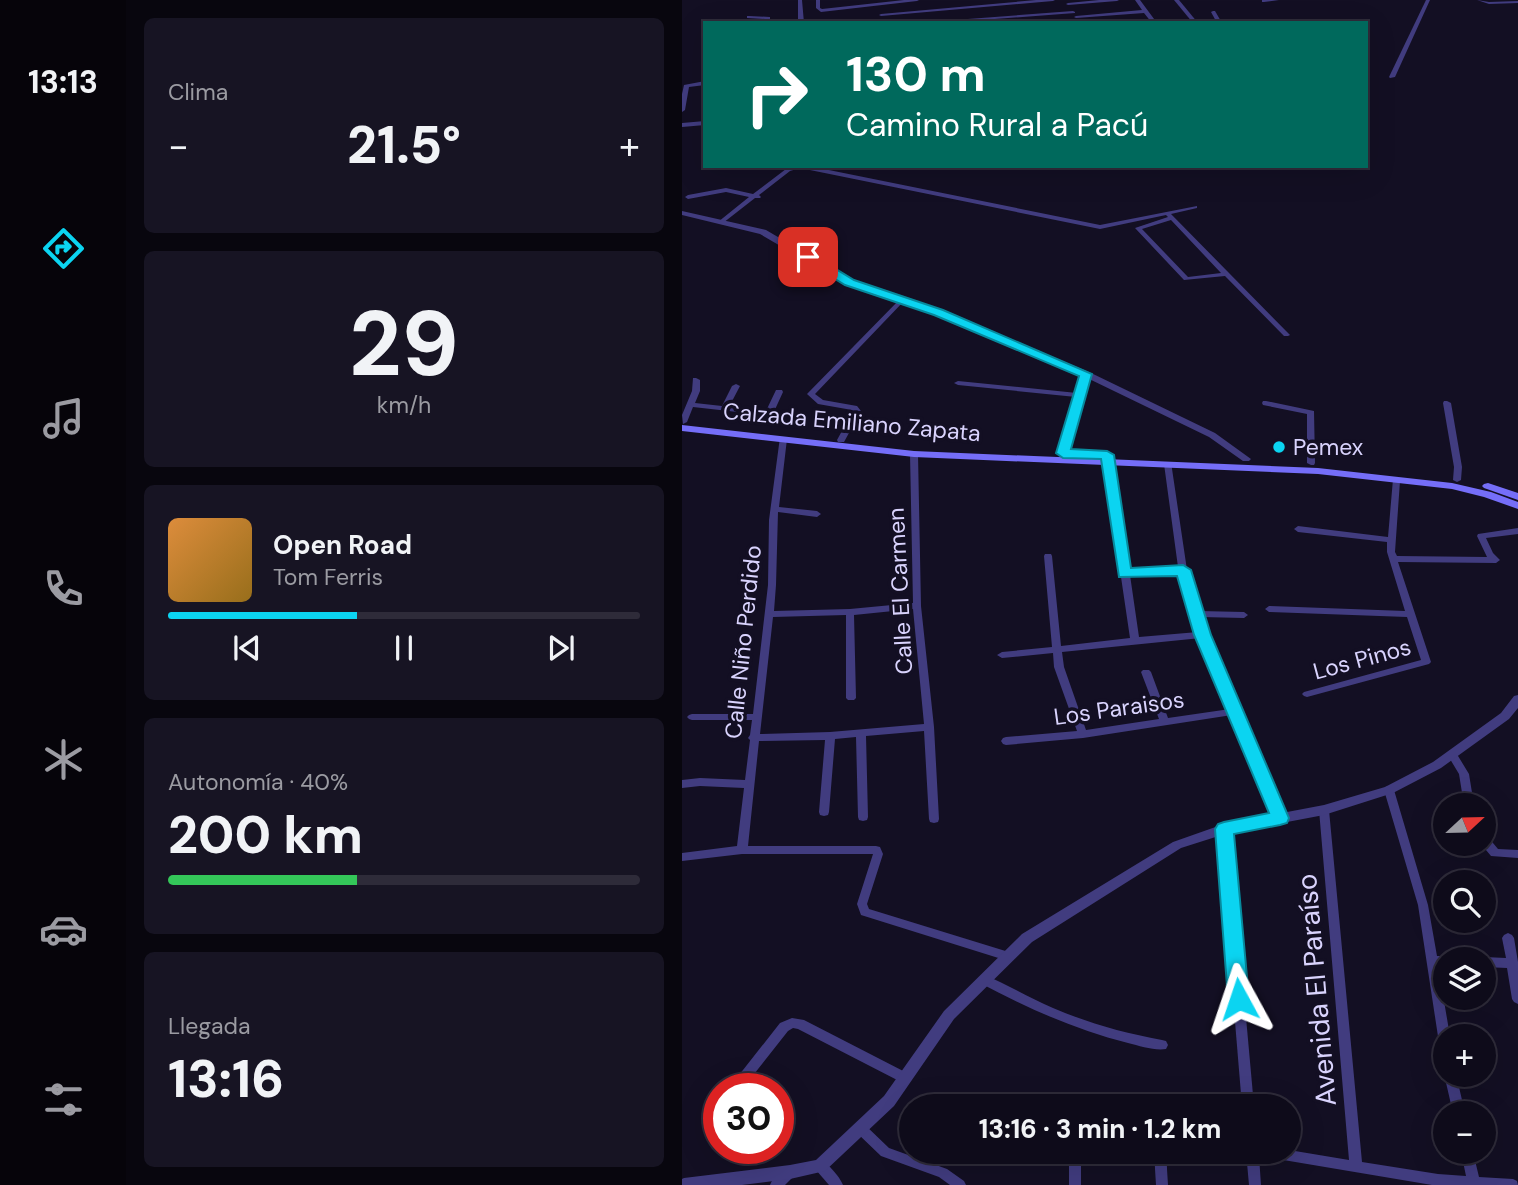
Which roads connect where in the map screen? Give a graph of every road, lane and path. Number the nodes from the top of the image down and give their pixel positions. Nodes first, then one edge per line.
1 (800, 0) edge
2 (818, 0) edge
3 (863, 0) edge
4 (917, 0) edge
5 (1053, 0) edge
6 (1117, 0) edge
7 (1137, 0) edge
8 (1176, 0) edge
9 (1277, 0) edge
10 (1428, 0) edge
11 (1479, 0) edge
12 (1264, 1) edge
13 (1066, 2) edge
14 (1517, 2) edge
15 (866, 6) junction
16 (1271, 8) dead end
17 (1145, 11) junction
18 (1213, 12) dead end
19 (881, 15) dead end
20 (1076, 17) edge
21 (749, 18) dead end
22 (767, 20) edge
23 (801, 21) edge
24 (969, 21) edge
25 (1152, 21) edge
26 (1194, 21) edge
27 (1219, 21) edge
28 (1392, 77) dead end
29 (703, 83) edge
30 (682, 110) edge
31 (703, 123) edge
32 (682, 125) edge
33 (797, 168) edge
34 (804, 168) edge
35 (839, 168) edge
36 (833, 173) junction
37 (688, 197) dead end
38 (759, 197) junction
39 (1195, 207) dead end
40 (682, 214) edge
41 (1170, 216) junction
42 (725, 223) junction
43 (1227, 274) junction
44 (902, 300) junction
45 (1286, 335) dead end
46 (1086, 374) junction
47 (696, 380) dead end
48 (958, 383) dead end
49 (736, 386) dead end
50 (779, 392) dead end
51 (1078, 395) junction
52 (1266, 403) dead end
53 (1447, 403) dead end
54 (692, 405) junction
55 (725, 408) junction
56 (682, 424) edge
57 (783, 439) junction
58 (841, 440) junction
59 (1063, 453) junction
60 (914, 454) junction
61 (1107, 458) junction
62 (1246, 459) junction
63 (1311, 463) junction
64 (1167, 464) junction
65 (1457, 480) junction
66 (1396, 481) junction
67 (1517, 497) edge
68 (1517, 506) edge
69 (775, 509) junction
70 (817, 514) dead end
71 (1298, 528) dead end
72 (1517, 531) edge
73 (1391, 540) junction
74 (1048, 556) dead end
75 (1393, 559) junction
76 (1183, 570) junction
77 (1124, 573) junction
78 (917, 607) junction
79 (1269, 609) dead end
80 (851, 612) junction
81 (768, 614) junction
82 (1195, 614) junction
83 (1410, 614) junction
84 (1244, 615) dead end
85 (1203, 635) junction
86 (1135, 639) junction
87 (1057, 651) junction
88 (1002, 655) dead end
89 (1146, 672) dead end
90 (1307, 694) dead end
91 (851, 698) dead end
92 (1517, 699) edge
93 (1237, 711) junction
94 (692, 717) dead end
95 (756, 718) junction
96 (1165, 722) junction
97 (929, 727) junction
98 (861, 733) junction
99 (1083, 734) junction
100 (830, 736) junction
101 (753, 738) junction
102 (1006, 741) dead end
103 (1452, 754) junction
104 (682, 784) edge
105 (748, 784) junction
106 (1390, 790) junction
107 (1467, 793) edge
108 (1324, 810) junction
109 (824, 812) dead end
110 (863, 817) dead end
111 (1280, 818) junction
112 (934, 819) dead end
113 (1224, 829) junction
114 (742, 849) junction
115 (1496, 853) edge
116 (1517, 855) edge
117 (682, 857) edge
118 (1508, 938) dead end
119 (1435, 947) edge
120 (1008, 956) junction
121 (1496, 962) edge
122 (1511, 963) junction
123 (984, 980) junction
124 (1517, 996) edge
125 (1162, 1045) dead end
126 (748, 1073) edge
127 (905, 1078) junction
128 (1247, 1094) edge
129 (860, 1128) junction
130 (1301, 1157) edge
131 (1075, 1164) edge
132 (1161, 1164) edge
133 (1253, 1164) edge
134 (1470, 1164) edge
135 (1356, 1165) junction
136 (820, 1166) junction
137 (790, 1172) junction
138 (1474, 1182) junction
139 (1438, 1183) edge
140 (684, 1185) edge
141 (775, 1185) edge
142 (837, 1185) edge
143 (960, 1185) edge
144 (1075, 1185) edge
145 (1162, 1185) edge
146 (1255, 1185) edge
147 (1513, 1185) edge

1 - 23 street
2 - 15 street
3 - 15 street
4 - 15 street
5 - 19 street
6 - 13 street
7 - 17 street
8 - 26 street
9 - 12 street
10 - 28 street
11 - 14 street
12 - 16 street
13 - 20 street
17 - 20 street
17 - 25 street
18 - 27 street
20 - 24 street
21 - 22 street
29 - 30 street
31 - 32 street
33 - 38 street
34 - 36 street
35 - 36 street
36 - 41 street
37 - 38 street
38 - 42 street
39 - 41 street
40 - 42 street
41 - 43 street
41 - 43 street
42 - 44 street
43 - 45 street
44 - 46 street
44 - 58 street
46 - 51 street
46 - 62 street
47 - 54 street
48 - 51 street
49 - 55 street
50 - 55 street
51 - 59 street
52 - 63 street
53 - 65 street
54 - 55 street
54 - 56 street
56 - 57 main road, Calzada Emiliano Zapata
56 - 58 main road, Calzada Emiliano Zapata
57 - 60 main road, Calzada Emiliano Zapata
57 - 69 street, Calle Niño Perdido
58 - 59 main road, Calzada Emiliano Zapata
59 - 61 main road, Calzada Emiliano Zapata
60 - 61 main road, Calzada Emiliano Zapata
60 - 78 street, Calle El Carmen
61 - 62 main road, Calzada Emiliano Zapata
61 - 64 main road, Calzada Emiliano Zapata
61 - 77 street
62 - 63 main road, Calzada Emiliano Zapata
63 - 65 main road, Calzada Emiliano Zapata
64 - 66 main road, Calzada Emiliano Zapata
64 - 76 street
65 - 67 main road, Calzada Emiliano Zapata
66 - 68 main road, Calzada Emiliano Zapata
66 - 73 street
69 - 70 street
69 - 81 street, Calle Niño Perdido
71 - 73 street
72 - 75 street
73 - 75 street
74 - 87 street
75 - 83 street
76 - 77 street
76 - 82 street
77 - 86 street
78 - 80 street
78 - 97 street, Calle El Carmen
79 - 83 street
80 - 81 street
80 - 91 street
81 - 95 street, Calle Niño Perdido
82 - 84 street
82 - 85 street
83 - 90 street, Los Pinos
85 - 86 street
85 - 93 street
86 - 87 street
87 - 88 street
87 - 99 street
89 - 96 street
92 - 103 street
93 - 96 street, Los Paraisos
93 - 111 street
94 - 95 street
95 - 101 street, Calle Niño Perdido
96 - 99 street, Los Paraisos
97 - 98 street
97 - 112 street, Calle El Carmen
98 - 100 street
98 - 110 street
99 - 102 street, Los Paraisos
100 - 101 street
100 - 109 street
101 - 105 street, Calle Niño Perdido
103 - 106 street
103 - 107 street
104 - 105 street
105 - 114 street, Calle Niño Perdido
106 - 108 street
106 - 119 street
108 - 111 street
108 - 135 street, Avenida El Paraíso
111 - 113 street
113 - 120 street
113 - 128 street
114 - 117 street
114 - 120 street
115 - 116 street
118 - 122 street
120 - 123 street
121 - 122 street
122 - 124 street
123 - 125 street
123 - 127 street
126 - 127 street
127 - 129 street
129 - 136 street
129 - 143 street
130 - 135 street
131 - 144 street
132 - 145 street
133 - 146 street
134 - 138 street
135 - 139 street
136 - 137 street
136 - 142 street
137 - 140 street
137 - 141 street
138 - 139 street
138 - 147 street

